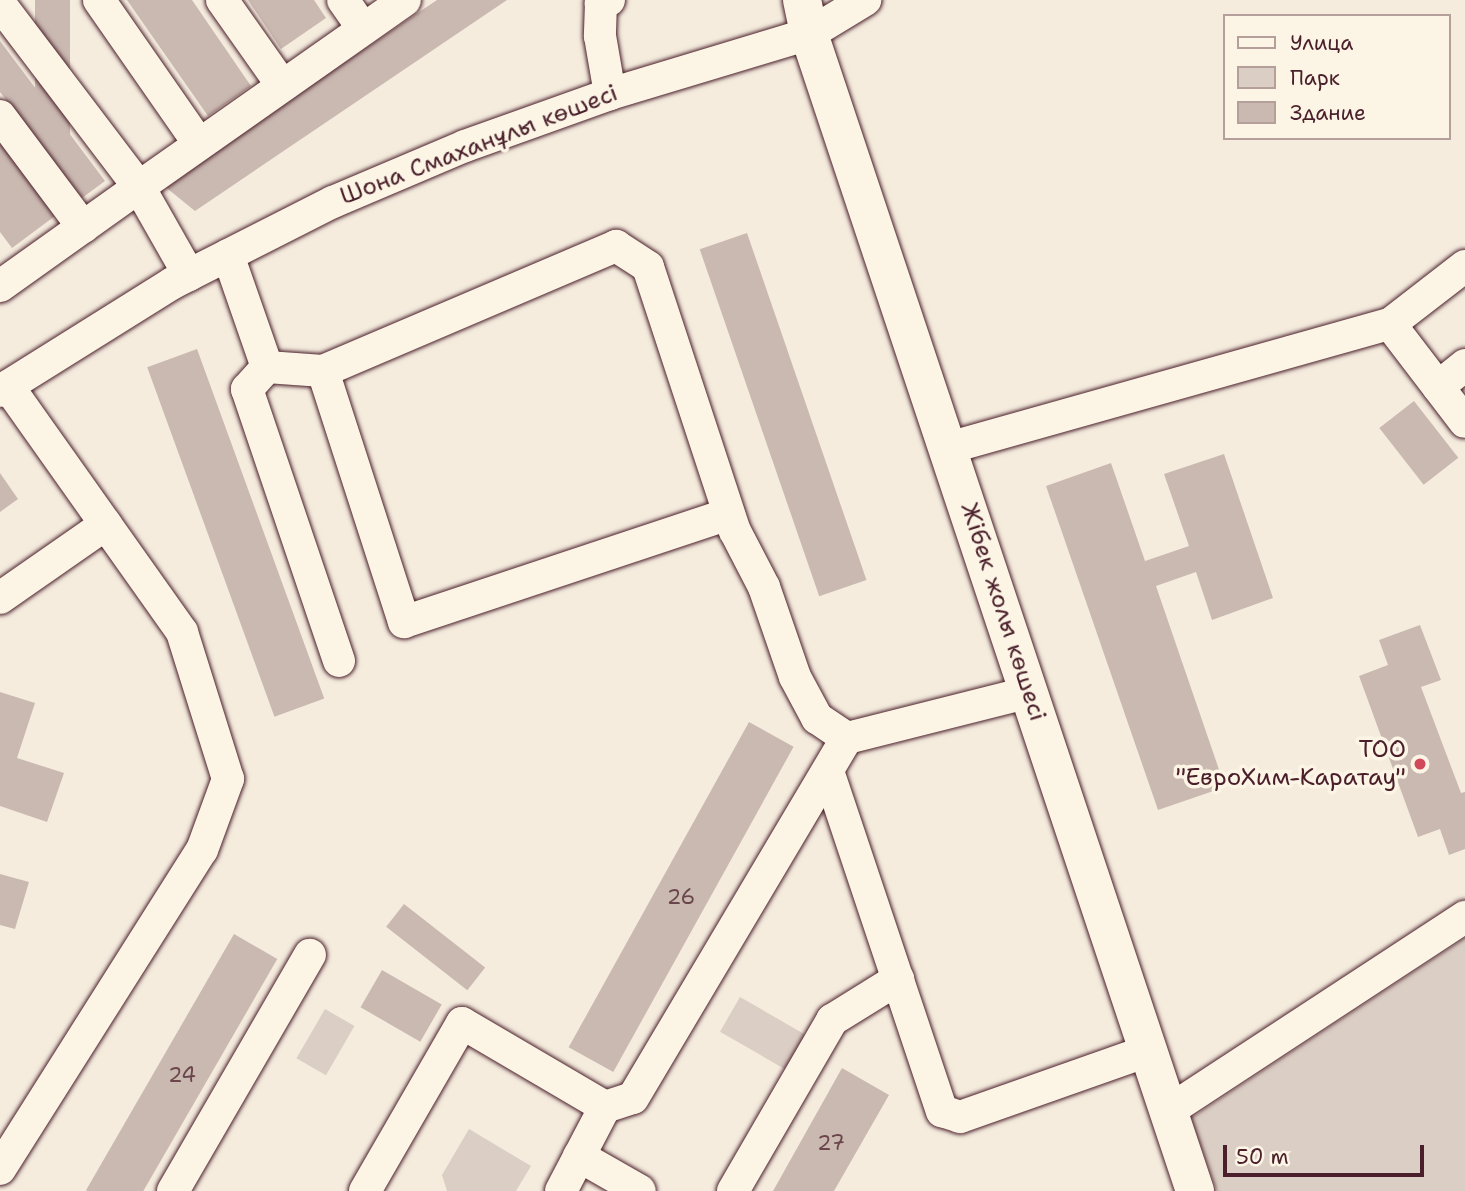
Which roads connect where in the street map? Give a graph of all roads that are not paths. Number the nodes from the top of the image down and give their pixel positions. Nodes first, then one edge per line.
1 (99, 0) edge
2 (222, 0) edge
3 (343, 0) edge
4 (405, 0) edge
5 (609, 0) edge
6 (865, 0) edge
7 (0, 4) edge
8 (805, 17) edge
9 (362, 27) junction
10 (282, 85) junction
11 (610, 94) junction
12 (0, 116) edge
13 (199, 144) junction
14 (139, 187) junction
15 (83, 227) junction
16 (228, 255) junction
17 (1465, 267) edge
18 (4, 275) edge
19 (189, 275) junction
20 (1390, 324) junction
21 (1465, 365) edge
22 (267, 367) junction
23 (323, 371) junction
24 (1438, 387) junction
25 (4, 388) edge
26 (1465, 422) edge
27 (948, 449) junction
28 (729, 514) junction
29 (106, 524) junction
30 (0, 598) edge
31 (340, 661) dead end
32 (1030, 692) junction
33 (847, 738) junction
34 (828, 771) junction
35 (1465, 916) edge
36 (310, 955) dead end
37 (898, 979) junction
38 (1150, 1050) junction
39 (606, 1107) junction
40 (1170, 1110) junction
41 (579, 1156) junction
42 (0, 1170) edge
43 (173, 1191) edge
44 (365, 1191) edge
45 (561, 1191) edge
46 (640, 1191) edge
47 (733, 1191) edge
48 (1195, 1191) edge

1 - 13 street
2 - 10 street
3 - 9 street
4 - 9 street
5 - 11 street
6 - 8 street, Шона Смаханұлы көшесі
7 - 14 street
8 - 11 street, Шона Смаханұлы көшесі
8 - 27 main road, Жібек жолы көшесі
9 - 10 street
10 - 13 street
11 - 16 street, Шона Смаханұлы көшесі
12 - 15 street
13 - 14 street
14 - 15 street
14 - 19 street
15 - 18 street
16 - 19 street, Шона Смаханұлы көшесі
16 - 22 street
17 - 20 street
19 - 25 street, Шона Смаханұлы көшесі
20 - 24 street
20 - 27 street
21 - 24 street
22 - 23 street
22 - 31 street
23 - 28 street
23 - 28 street
24 - 26 street
25 - 29 street
27 - 32 main road, Жібек жолы көшесі
28 - 33 street
29 - 30 street
29 - 42 street
32 - 33 street
32 - 38 main road, Жібек жолы көшесі
33 - 34 street
34 - 37 street
34 - 39 street
35 - 40 street
36 - 43 street
37 - 38 street
37 - 47 street
38 - 40 main road, Жібек жолы көшесі
39 - 41 street
39 - 44 street
40 - 48 main road, Жібек жолы көшесі
41 - 45 street
41 - 46 street

